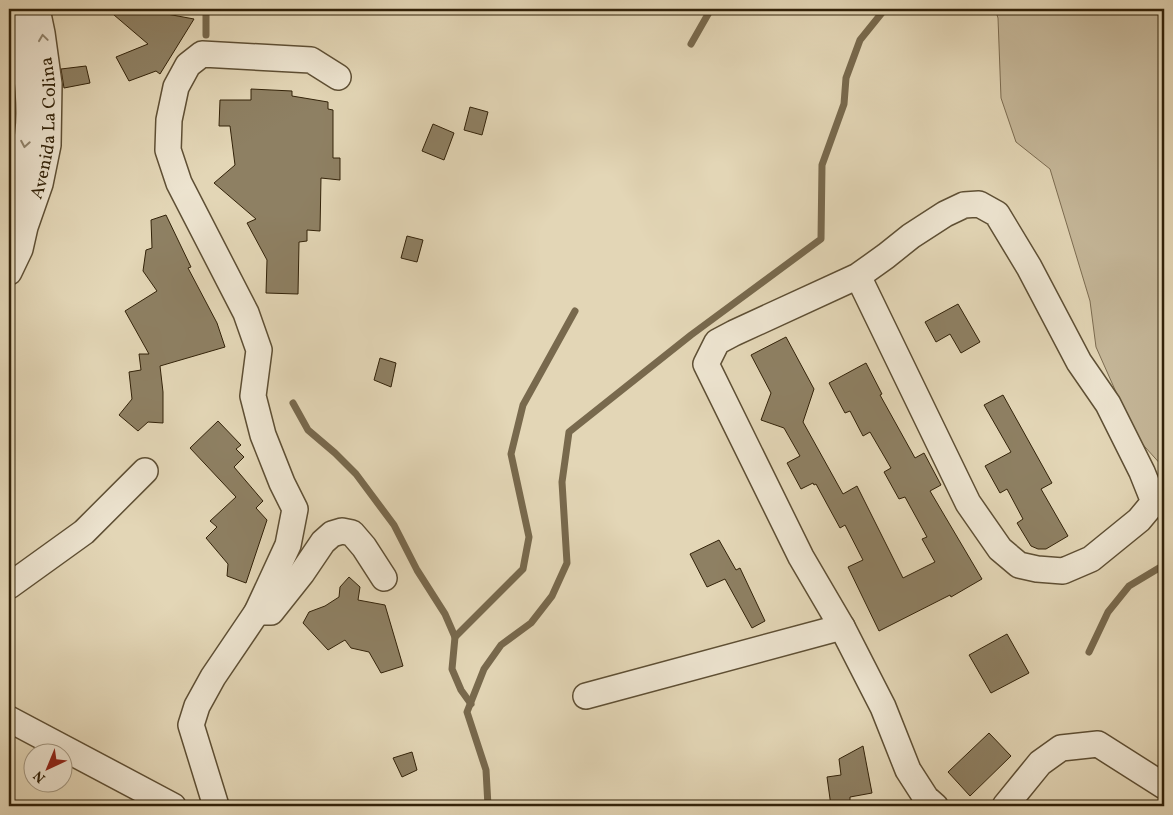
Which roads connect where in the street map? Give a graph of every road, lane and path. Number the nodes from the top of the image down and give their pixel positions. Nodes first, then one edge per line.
1 (16, 9) edge
2 (37, 9) edge
3 (338, 76) dead end
4 (39, 114) junction
5 (14, 222) edge
6 (9, 272) edge
7 (858, 276) junction
8 (145, 471) dead end
9 (384, 578) dead end
10 (9, 586) edge
11 (257, 612) junction
12 (842, 627) junction
13 (586, 696) dead end
14 (9, 719) edge
15 (1164, 786) edge
16 (173, 806) edge
17 (216, 806) edge
18 (935, 806) edge
19 (1005, 806) edge

1 - 4 street, Avenida La Colina
4 -> 2 street, Avenida La Colina
3 - 11 street
4 - 5 street, Avenida La Colina
5 - 6 street, Avenida La Colina
7 - 7 street
7 - 12 street
8 - 10 street
9 - 11 street
11 - 17 street
12 - 13 street
12 - 18 street
14 - 16 street
15 - 19 street

